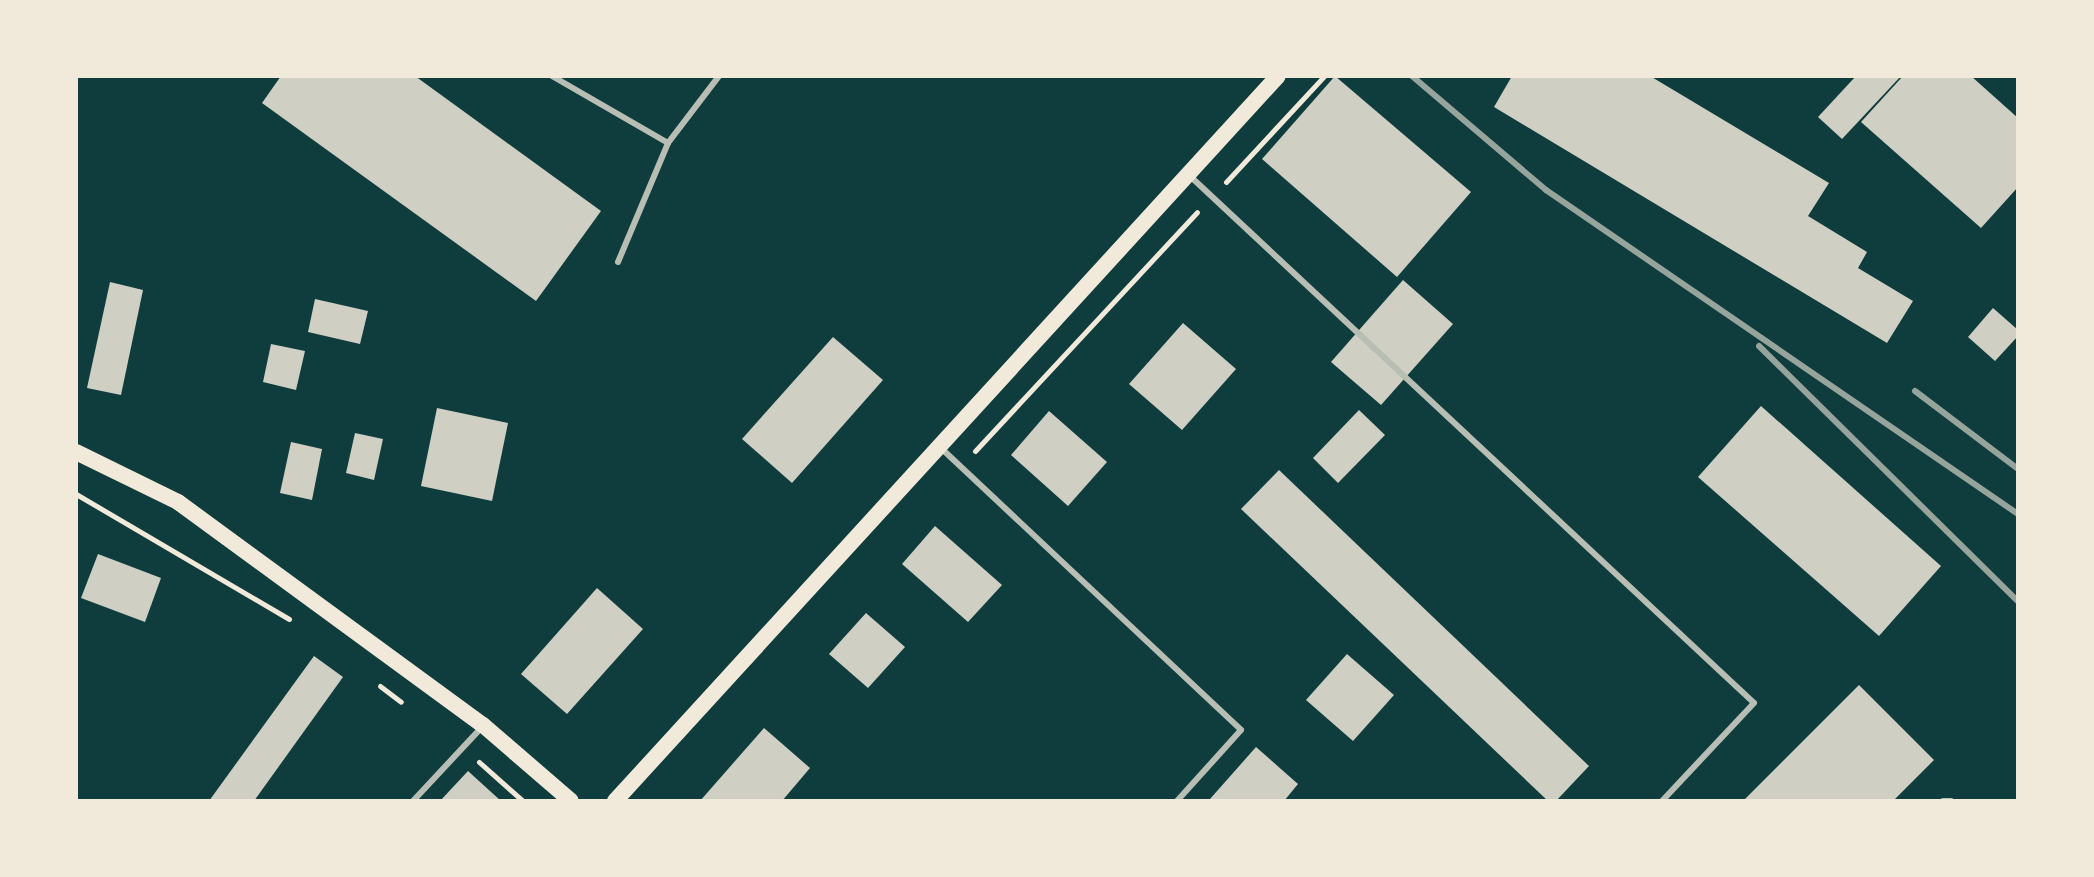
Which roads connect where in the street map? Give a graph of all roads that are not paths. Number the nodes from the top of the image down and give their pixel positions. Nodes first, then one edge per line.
1 (552, 76) edge
2 (719, 76) edge
3 (1278, 76) edge
4 (668, 143) junction
5 (1188, 174) junction
6 (618, 262) dead end
7 (939, 446) junction
8 (76, 452) edge
9 (483, 725) junction
10 (413, 801) edge
11 (571, 801) edge
12 (615, 801) edge
13 (1177, 801) edge
14 (1662, 801) edge
15 (1943, 801) edge
16 (1951, 801) edge

1 - 4 lane
2 - 4 lane
3 - 5 main road
4 - 6 lane
5 - 7 main road
5 - 14 lane
7 - 12 main road
7 - 13 lane
8 - 9 main road
9 - 10 lane
9 - 11 main road
15 - 16 lane

